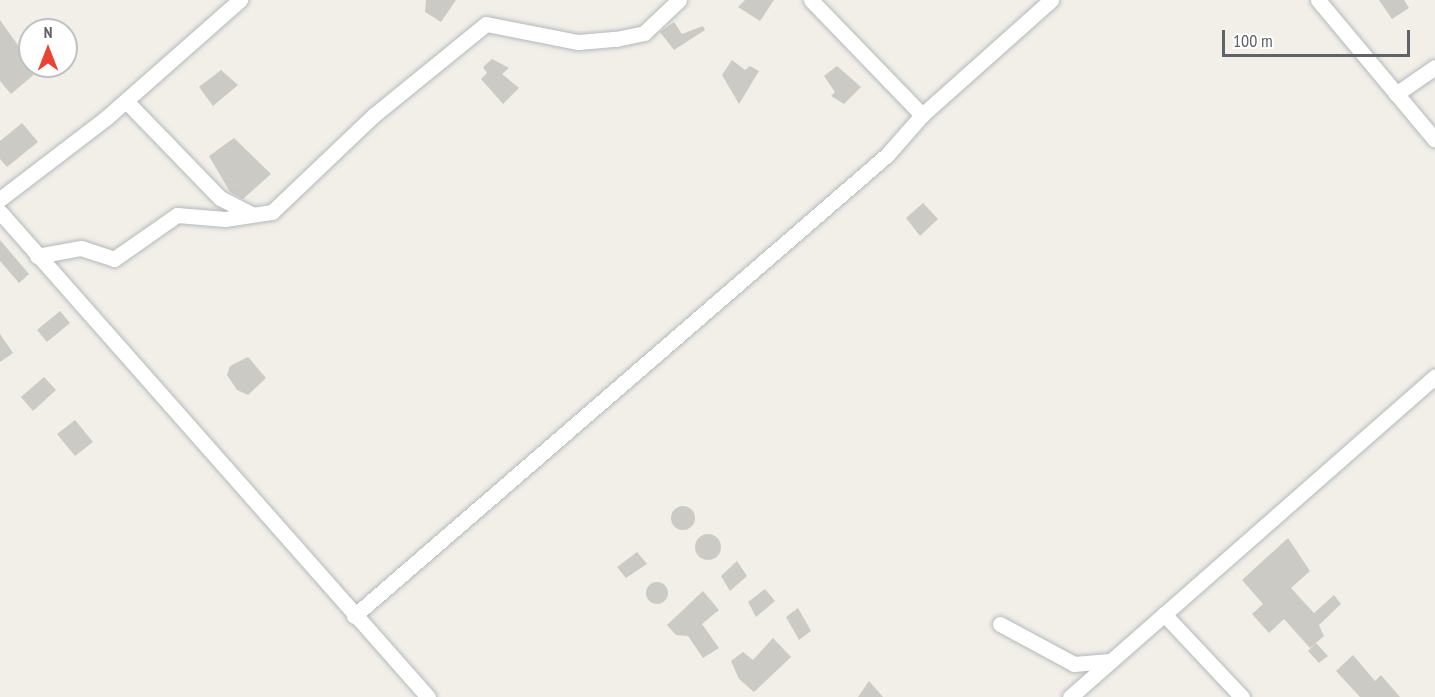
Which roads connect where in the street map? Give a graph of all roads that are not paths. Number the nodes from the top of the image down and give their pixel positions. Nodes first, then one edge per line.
1 (240, 0) edge
2 (679, 0) edge
3 (811, 0) edge
4 (1051, 0) edge
5 (1318, 0) edge
6 (1435, 67) edge
7 (1396, 94) junction
8 (126, 101) junction
9 (922, 115) junction
10 (1435, 140) edge
11 (220, 198) junction
12 (0, 199) edge
13 (0, 212) edge
14 (200, 213) junction
15 (264, 216) junction
16 (37, 256) junction
17 (1435, 376) edge
18 (1164, 614) junction
19 (354, 616) junction
20 (1000, 624) dead end
21 (1112, 660) junction
22 (428, 697) edge
23 (1070, 697) edge
24 (1242, 697) edge

1 - 8 street
2 - 15 street
3 - 9 street
4 - 9 street
5 - 7 street
6 - 7 street
7 - 10 street
8 - 11 street
8 - 12 street
9 - 19 street
11 - 14 street
11 - 15 street
13 - 16 street
14 - 15 street
14 - 16 street
16 - 19 street
17 - 18 street
18 - 21 street
18 - 24 street
19 - 22 street
20 - 21 street
21 - 23 street

